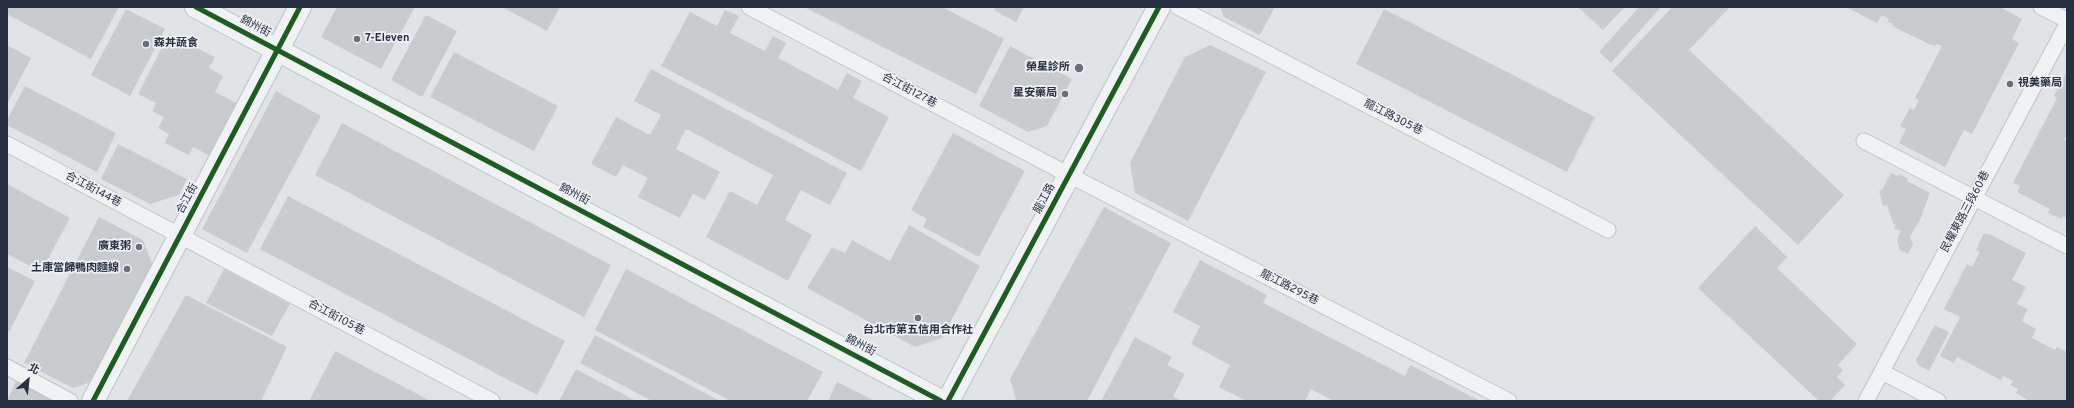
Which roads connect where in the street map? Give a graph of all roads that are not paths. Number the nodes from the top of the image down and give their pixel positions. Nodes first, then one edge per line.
1 (196, 7) edge
2 (300, 7) edge
3 (749, 7) edge
4 (1159, 7) edge
5 (1178, 7) edge
6 (2041, 7) edge
7 (2067, 20) edge
8 (2067, 24) edge
9 (278, 50) junction
10 (1864, 141) dead end
11 (7, 144) edge
12 (1069, 175) junction
13 (1974, 198) junction
14 (1608, 230) dead end
15 (180, 236) junction
16 (2067, 246) edge
17 (7, 367) edge
18 (1882, 372) junction
19 (70, 401) edge
20 (93, 401) edge
21 (492, 401) edge
22 (942, 401) edge
23 (948, 401) edge
24 (1509, 401) edge
25 (1866, 401) edge
26 (1938, 401) edge

1 - 9 street, 錦州街
2 - 9 street, 合江街
3 - 12 lane, 合江街127巷
4 - 12 street, 龍江路
5 - 14 lane, 龍江路305巷
6 - 7 lane
8 - 13 lane, 民權東路三段60巷
9 - 15 street, 合江街
9 - 22 street, 錦州街
10 - 13 lane
11 - 15 lane, 合江街144巷
12 - 23 street, 龍江路
12 - 24 lane, 龍江路295巷
13 - 16 lane
13 - 18 lane, 民權東路三段60巷
15 - 20 street, 合江街
15 - 21 lane, 合江街105巷
17 - 19 lane
18 - 25 lane, 民權東路三段60巷
18 - 26 lane

